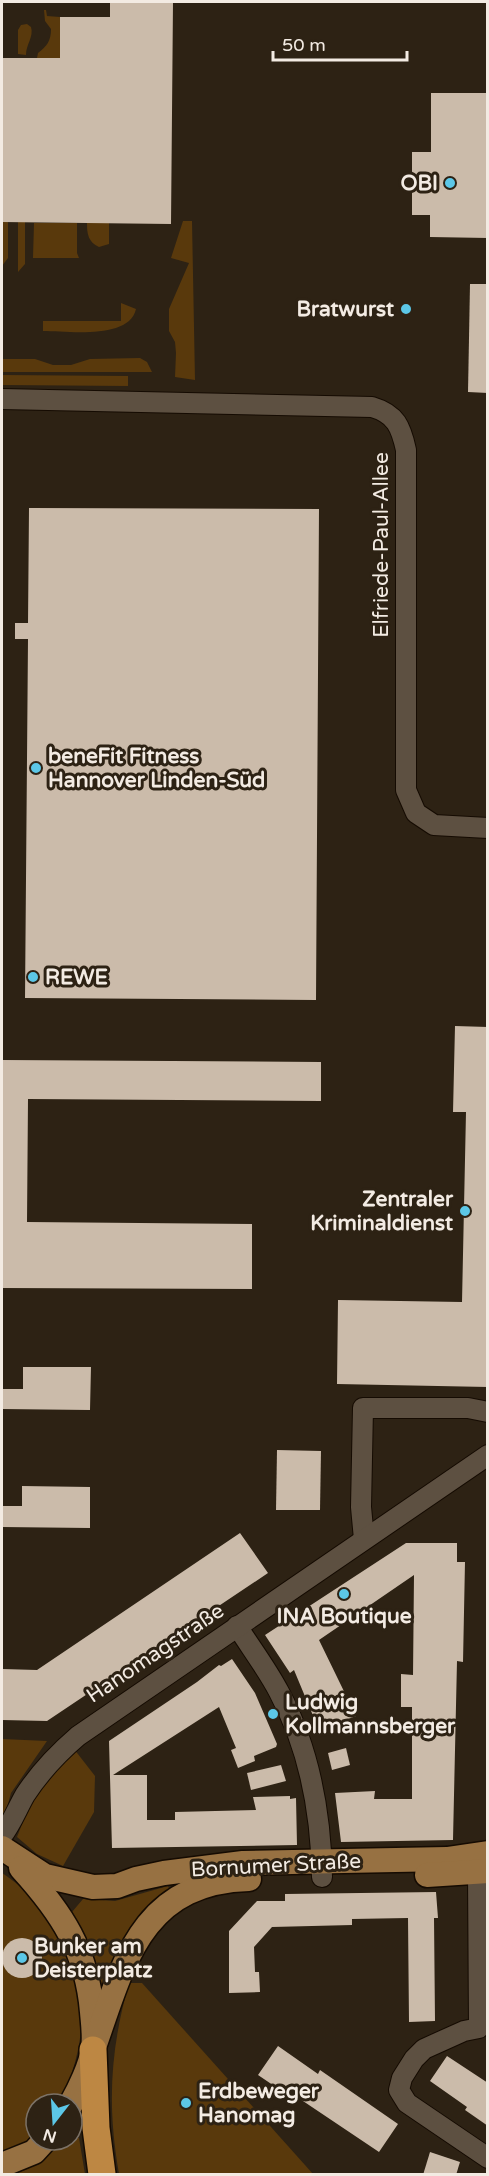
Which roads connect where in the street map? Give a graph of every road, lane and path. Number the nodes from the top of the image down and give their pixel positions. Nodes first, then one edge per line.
1 (2, 399) edge
2 (488, 828) edge
3 (488, 1413) edge
4 (488, 1455) edge
5 (364, 1539) junction
6 (237, 1626) junction
7 (2, 1844) edge
8 (484, 1866) edge
9 (322, 1869) junction
10 (483, 2029) edge
11 (93, 2050) junction
12 (77, 2092) edge
13 (34, 2152) edge
14 (488, 2158) edge
15 (2, 2165) edge
16 (102, 2175) edge

1 - 2 street, Elfriede-Paul-Allee
3 - 5 street
4 - 5 street, Hanomagstraße
5 - 6 street, Hanomagstraße
6 - 7 street, Hanomagstraße
6 - 9 street
7 - 9 main road, Bornumer Straße
7 - 11 main road
8 - 9 main road, Bornumer Straße
8 - 10 street
9 - 11 main road, Bornumer Straße
10 - 14 street
11 - 12 main road, Bornumer Straße
11 - 16 highway
13 - 15 main road

